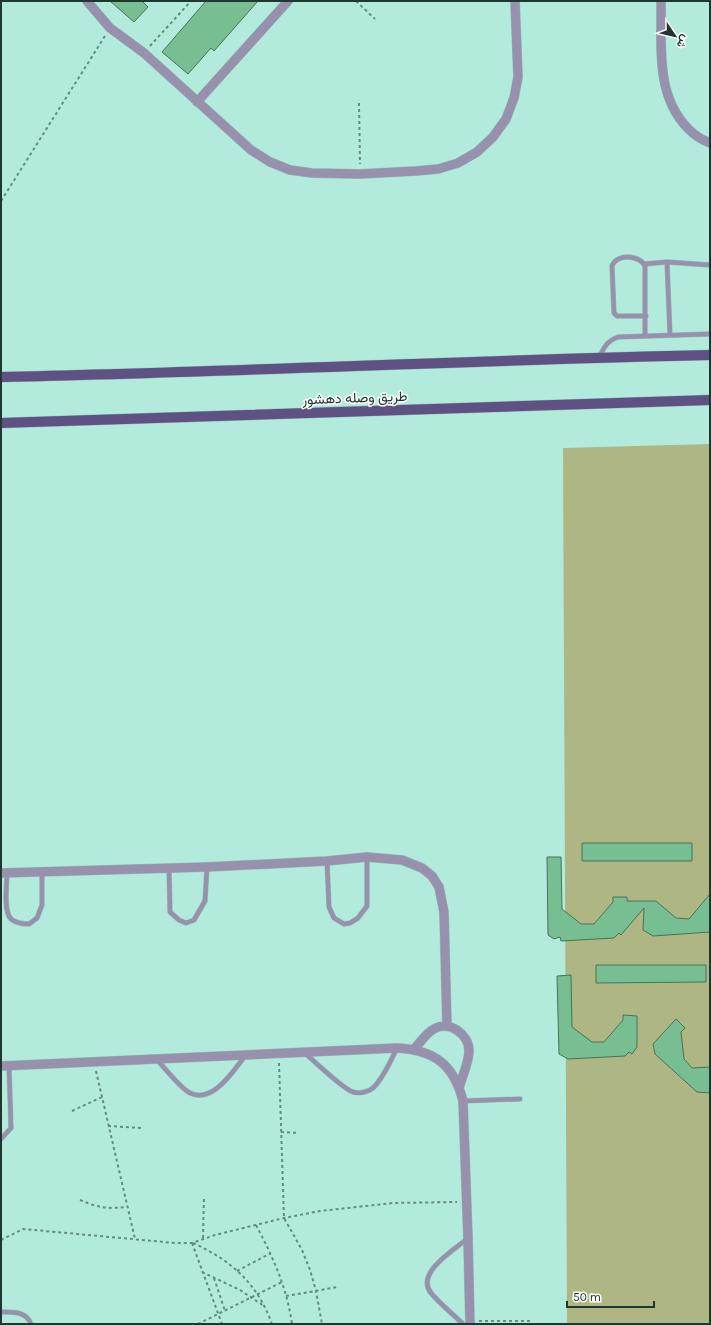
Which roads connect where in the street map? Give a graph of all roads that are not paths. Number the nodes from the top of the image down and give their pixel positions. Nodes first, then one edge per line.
1 (87, 1) edge
2 (288, 1) edge
3 (515, 1) edge
4 (660, 1) edge
5 (197, 102) junction
6 (710, 144) edge
7 (667, 262) junction
8 (644, 264) junction
9 (710, 265) edge
10 (646, 316) junction
11 (710, 334) edge
12 (670, 335) junction
13 (645, 336) junction
14 (710, 356) edge
15 (599, 358) junction
16 (1, 377) edge
17 (710, 400) edge
18 (1, 423) edge
19 (367, 857) junction
20 (327, 861) junction
21 (207, 867) junction
22 (169, 868) junction
23 (42, 872) junction
24 (4, 873) edge
25 (447, 1026) junction
26 (397, 1048) junction
27 (414, 1049) junction
28 (304, 1052) junction
29 (246, 1055) junction
30 (156, 1059) junction
31 (5, 1066) edge
32 (459, 1088) junction
33 (520, 1099) dead end
34 (463, 1101) junction
35 (1, 1140) edge
36 (468, 1239) junction
37 (1, 1312) edge
38 (467, 1323) edge
39 (31, 1324) edge

1 - 5 street
2 - 5 street
3 - 5 street
4 - 6 street
7 - 8 lane
7 - 9 lane
7 - 12 lane
8 - 10 lane
8 - 10 lane
10 - 13 lane
11 - 12 lane
12 - 13 lane
13 - 15 lane
14 - 15 main road
15 - 16 main road
17 - 18 main road, طريق وصله دهشور
19 - 20 street
19 - 20 lane
19 - 25 street
20 - 21 street
21 - 22 street
21 - 22 lane
22 - 23 street
23 - 24 street
23 - 24 lane
25 - 27 street
25 - 32 street
26 - 27 street
26 - 28 street
26 - 28 lane
27 - 32 street
28 - 29 street
29 - 30 street
29 - 30 lane
30 - 31 street
31 - 35 lane
32 - 34 street
33 - 34 lane
34 - 36 street
36 - 38 street
36 - 38 lane
37 - 39 lane

